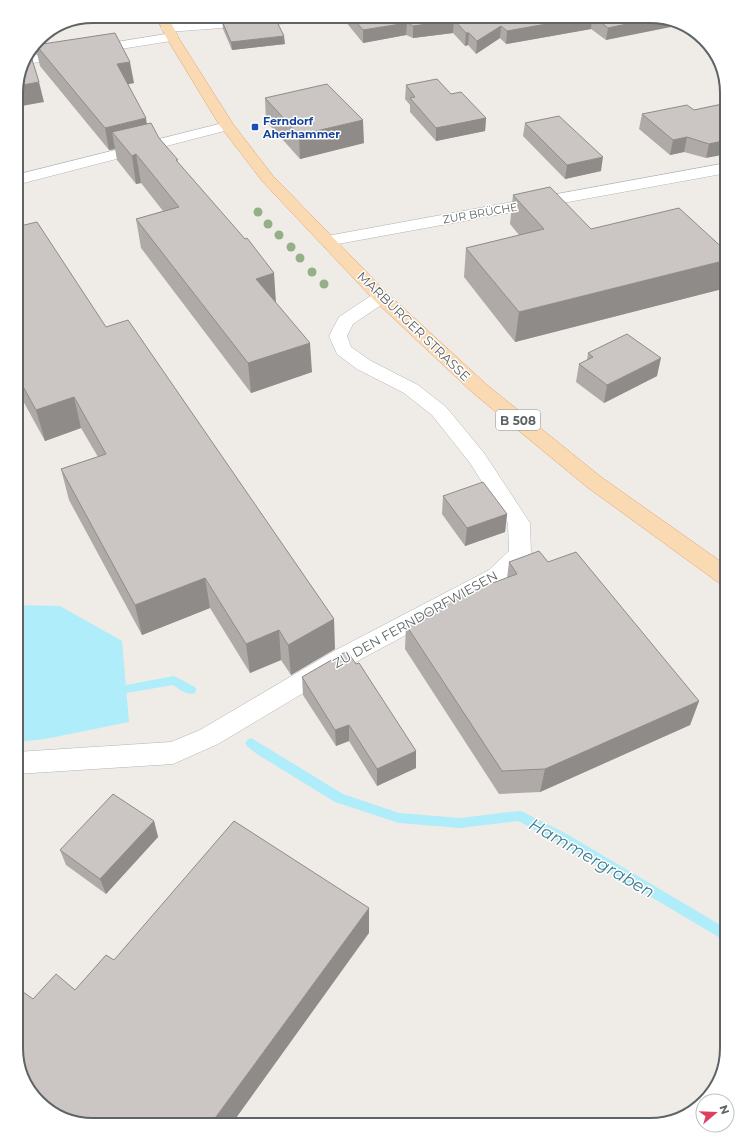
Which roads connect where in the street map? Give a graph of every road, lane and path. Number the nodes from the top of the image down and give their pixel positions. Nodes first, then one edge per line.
1 (227, 23) edge
2 (167, 27) edge
3 (32, 59) edge
4 (227, 126) junction
5 (720, 169) edge
6 (23, 178) edge
7 (326, 240) junction
8 (382, 297) junction
9 (720, 572) edge
10 (23, 763) edge

1 - 2 street
2 - 3 street
2 - 4 main road, MARBURGER STRASSE / B 508
4 - 6 street
4 - 7 main road, MARBURGER STRASSE / B 508
5 - 7 street, ZUR BRÜCHE
7 - 8 main road, MARBURGER STRASSE / B 508
8 - 9 main road, MARBURGER STRASSE / B 508
8 - 10 street, ZU DEN FERNDORFWIESEN

